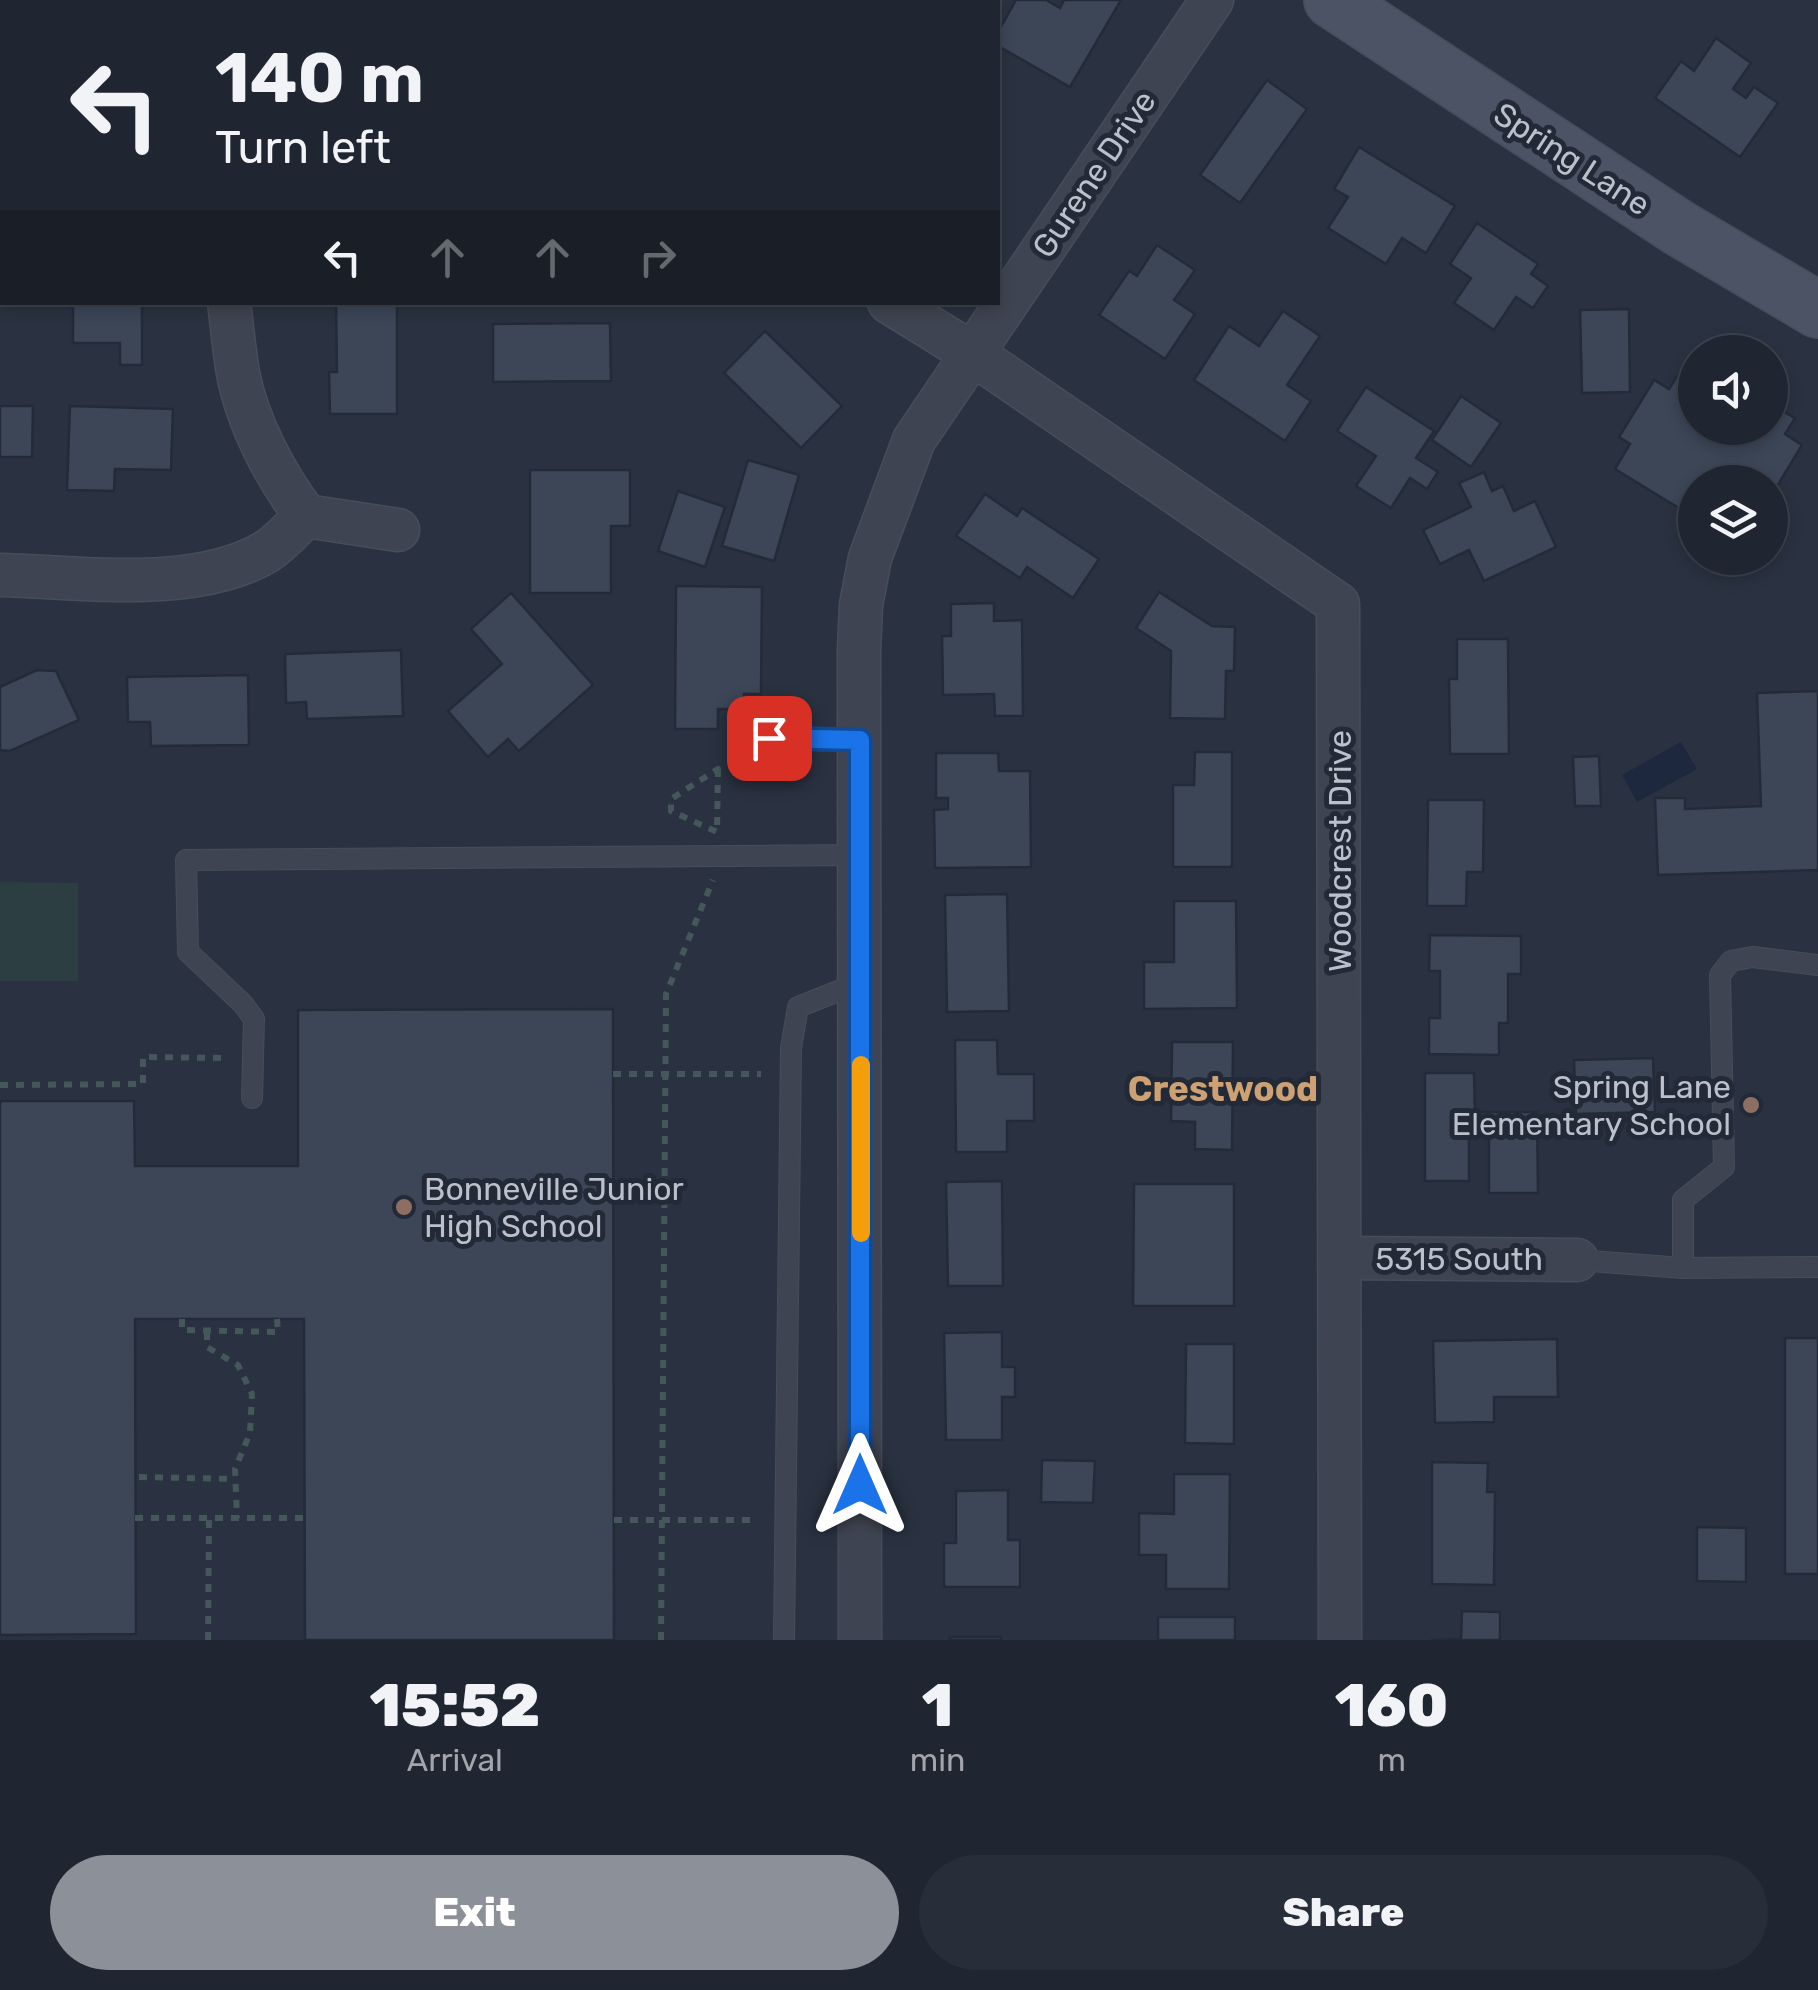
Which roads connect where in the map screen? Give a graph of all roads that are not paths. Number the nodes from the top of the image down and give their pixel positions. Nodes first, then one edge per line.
1 (1212, 0) edge
2 (1332, 0) edge
3 (229, 305) edge
4 (894, 305) edge
5 (1818, 310) edge
6 (973, 354) junction
7 (306, 516) junction
8 (398, 530) dead end
9 (0, 575) edge
10 (769, 738) dead end
11 (860, 740) junction
12 (861, 855) junction
13 (1818, 965) edge
14 (861, 982) junction
15 (252, 1098) dead end
16 (1342, 1258) junction
17 (1577, 1260) joint
18 (1818, 1267) edge
19 (1683, 1268) junction
20 (784, 1640) edge
21 (860, 1640) edge
22 (1340, 1640) edge

1 - 6 street, Gurene Drive
2 - 5 street, Spring Lane
3 - 7 street
4 - 6 street, Woodcrest Drive
6 - 11 street, Gurene Drive
6 - 16 street, Woodcrest Drive
7 - 8 street
7 - 9 street
10 - 11 lane
11 - 12 street, Gurene Drive
12 - 14 street, Gurene Drive
12 - 15 lane
13 - 19 lane
14 - 20 lane
14 - 21 street, Gurene Drive
16 - 17 street, 5315 South
16 - 22 street, Woodcrest Drive
17 - 19 lane
18 - 19 lane

